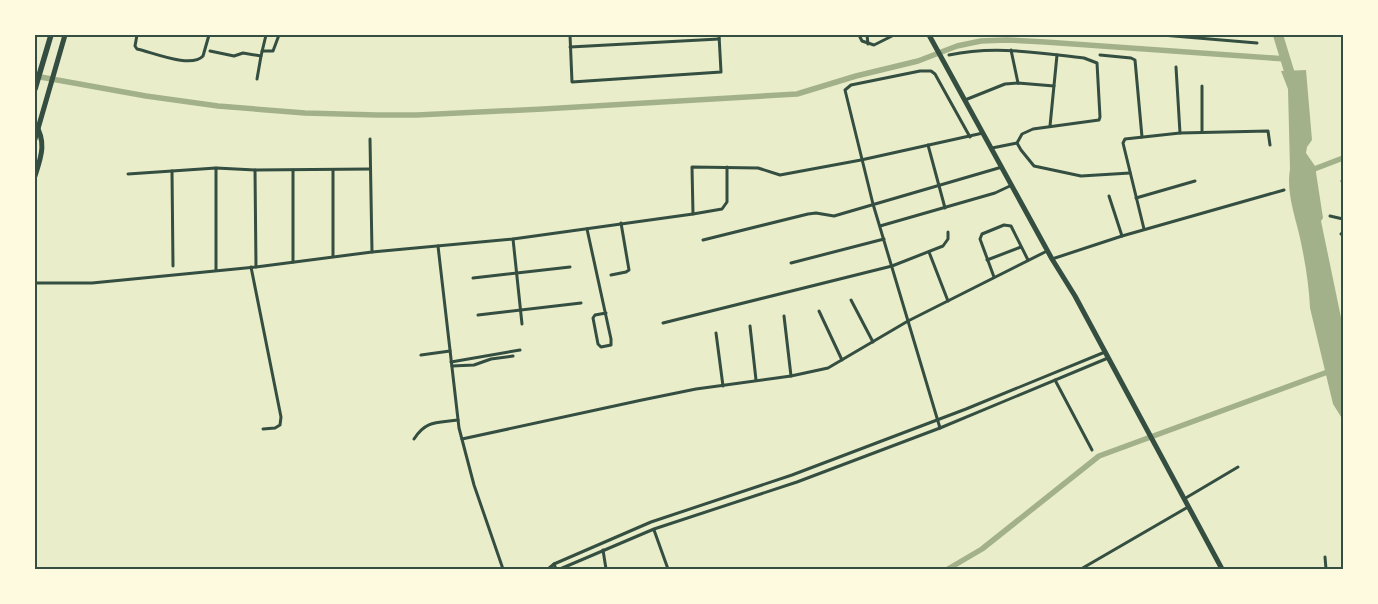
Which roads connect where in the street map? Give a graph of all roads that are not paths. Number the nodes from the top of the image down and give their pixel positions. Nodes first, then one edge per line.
1 (51, 35) edge
2 (65, 35) edge
3 (137, 35) edge
4 (209, 35) edge
5 (266, 35) edge
6 (279, 35) edge
7 (570, 35) edge
8 (859, 35) edge
9 (867, 35) edge
10 (894, 35) edge
11 (1162, 35) edge
12 (929, 36) edge
13 (719, 37) edge
14 (1215, 37) edge
15 (1257, 42) dead end
16 (868, 44) junction
17 (570, 47) junction
18 (1011, 50) junction
19 (210, 51) dead end
20 (262, 51) junction
21 (949, 55) dead end
22 (1057, 55) junction
23 (1100, 55) dead end
24 (261, 56) junction
25 (1176, 67) dead end
26 (257, 79) dead end
27 (1018, 83) junction
28 (1054, 86) junction
29 (1202, 86) dead end
30 (35, 89) edge
31 (965, 100) junction
32 (35, 124) edge
33 (1050, 126) junction
34 (1202, 132) junction
35 (983, 133) junction
36 (1180, 133) junction
37 (970, 136) junction
38 (1142, 137) junction
39 (35, 139) edge
40 (370, 139) dead end
41 (1017, 143) junction
42 (928, 145) junction
43 (1270, 145) dead end
44 (992, 148) junction
45 (861, 160) junction
46 (727, 167) junction
47 (1002, 167) junction
48 (216, 168) junction
49 (370, 169) junction
50 (255, 170) junction
51 (293, 170) junction
52 (333, 170) junction
53 (172, 171) junction
54 (1130, 173) junction
55 (128, 174) dead end
56 (35, 176) edge
57 (1195, 180) dead end
58 (939, 185) junction
59 (1012, 185) junction
60 (1284, 190) dead end
61 (1109, 196) dead end
62 (1136, 198) junction
63 (873, 204) junction
64 (945, 208) junction
65 (693, 214) junction
66 (1330, 216) dead end
67 (1343, 219) edge
68 (621, 223) junction
69 (880, 226) junction
70 (587, 229) junction
71 (1144, 229) junction
72 (948, 232) dead end
73 (1122, 236) junction
74 (512, 239) junction
75 (884, 239) junction
76 (703, 240) dead end
77 (438, 246) junction
78 (1021, 247) junction
79 (1048, 250) junction
80 (372, 252) junction
81 (929, 252) junction
82 (334, 256) junction
83 (1052, 258) junction
84 (987, 260) junction
85 (1028, 260) junction
86 (293, 262) junction
87 (791, 263) dead end
88 (173, 266) dead end
89 (892, 266) junction
90 (251, 267) junction
91 (256, 267) junction
92 (570, 267) dead end
93 (216, 270) junction
94 (516, 274) junction
95 (611, 275) dead end
96 (994, 277) junction
97 (473, 278) dead end
98 (35, 283) edge
99 (851, 300) dead end
100 (948, 301) junction
101 (581, 303) dead end
102 (521, 310) junction
103 (819, 311) dead end
104 (606, 313) junction
105 (478, 315) dead end
106 (784, 316) dead end
107 (908, 321) junction
108 (663, 323) dead end
109 (522, 324) dead end
110 (750, 326) dead end
111 (716, 333) dead end
112 (873, 342) junction
113 (520, 350) dead end
114 (450, 351) junction
115 (1105, 352) junction
116 (421, 354) dead end
117 (512, 356) dead end
118 (1108, 357) junction
119 (842, 360) junction
120 (452, 364) junction
121 (791, 376) junction
122 (756, 380) junction
123 (1055, 380) junction
124 (723, 386) junction
125 (458, 420) junction
126 (937, 420) junction
127 (940, 428) junction
128 (263, 429) dead end
129 (414, 439) dead end
130 (462, 439) junction
131 (1092, 450) dead end
132 (1238, 467) dead end
133 (1184, 499) junction
134 (1188, 507) junction
135 (654, 529) junction
136 (603, 550) junction
137 (1325, 558) dead end
138 (554, 564) junction
139 (503, 569) edge
140 (548, 569) edge
141 (556, 569) edge
142 (560, 569) edge
143 (606, 569) edge
144 (668, 569) edge
145 (1081, 569) edge
146 (1222, 569) edge
147 (1326, 569) edge

1 - 30 highway
2 - 39 main road
3 - 4 street
5 - 20 street
6 - 20 street
7 - 17 street
8 - 16 street
9 - 16 street
10 - 16 street
11 - 14 street
12 - 31 main road
13 - 17 street
13 - 17 street
14 - 15 street
18 - 21 street
18 - 22 street
18 - 27 street
19 - 24 street
20 - 24 street
22 - 28 street
22 - 33 street
23 - 38 street
24 - 26 street
25 - 36 street
27 - 28 street
27 - 31 street
28 - 33 street
29 - 34 street
31 - 35 main road
32 - 56 main road
33 - 41 street
34 - 36 street
34 - 43 street
35 - 37 street
35 - 44 main road
36 - 38 street
37 - 42 street
37 - 45 street
38 - 54 street
40 - 49 street
41 - 44 street
41 - 54 street
42 - 45 street
42 - 58 street
44 - 47 main road
45 - 46 street
45 - 63 street
46 - 65 street
46 - 65 street
47 - 58 street
47 - 59 main road
48 - 50 street
48 - 53 street
48 - 93 street
49 - 52 street
49 - 80 street
50 - 51 street
50 - 91 street
51 - 52 street
51 - 86 street
52 - 82 street
53 - 55 street
53 - 88 street
54 - 62 street
57 - 62 street
58 - 63 street
58 - 64 street
59 - 64 street
59 - 79 main road
60 - 71 street
61 - 73 street
62 - 71 street
63 - 69 street
63 - 76 street
64 - 69 street
65 - 68 street
66 - 67 street
68 - 70 street
68 - 95 street
69 - 75 street
70 - 74 street
70 - 104 street
71 - 73 street
72 - 81 street
73 - 83 street
74 - 77 street
74 - 94 street
75 - 87 street
75 - 89 street
77 - 80 street
77 - 114 street
78 - 84 street
78 - 84 street
78 - 85 street
79 - 83 main road
79 - 85 street
80 - 82 street
81 - 89 street
81 - 100 street
82 - 86 street
83 - 115 main road
84 - 96 street
85 - 96 street
86 - 91 street
89 - 107 street
89 - 108 street
90 - 91 street
90 - 93 street
90 - 128 street
92 - 94 street
93 - 98 street
94 - 97 street
94 - 102 street
96 - 100 street
99 - 112 street
100 - 107 street
101 - 102 street
102 - 105 street
102 - 109 street
103 - 119 street
104 - 104 street
106 - 121 street
107 - 112 street
107 - 126 street
110 - 122 street
111 - 124 street
112 - 119 street
113 - 120 street
114 - 116 street
114 - 120 street
115 - 118 main road
115 - 126 street
117 - 120 street
118 - 123 street
118 - 133 main road
119 - 121 street
120 - 125 street
121 - 122 street
122 - 124 street
123 - 127 street
123 - 131 street
124 - 130 street
125 - 129 street
125 - 130 street
126 - 127 street
126 - 138 street
127 - 135 street
130 - 139 street
132 - 133 street
133 - 134 main road
134 - 145 street
134 - 146 main road
135 - 136 street
135 - 144 street
136 - 142 street
136 - 143 street
137 - 147 street
138 - 140 street
138 - 141 street

